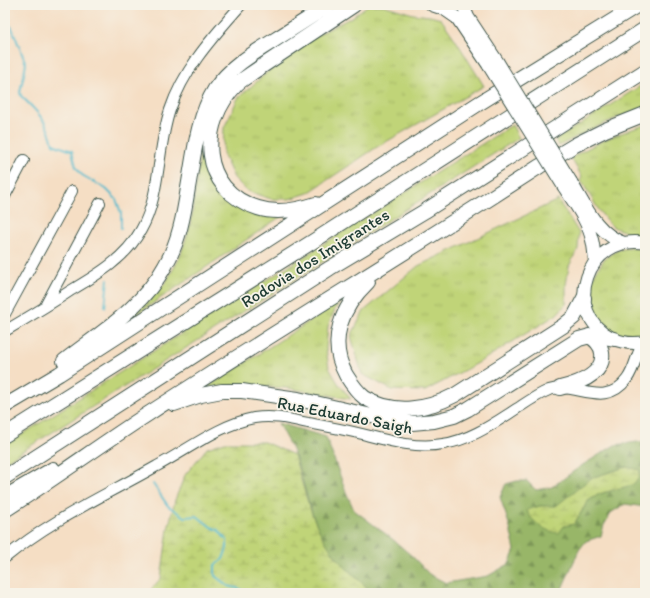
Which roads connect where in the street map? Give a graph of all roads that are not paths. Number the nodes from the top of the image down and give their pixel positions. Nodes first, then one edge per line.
1 (241, 5) edge
2 (330, 5) edge
3 (354, 5) edge
4 (432, 5) edge
5 (463, 5) edge
6 (631, 5) edge
7 (638, 5) edge
8 (607, 23) junction
9 (645, 30) edge
10 (493, 64) junction
11 (645, 71) edge
12 (645, 114) edge
13 (24, 160) dead end
14 (568, 184) junction
15 (72, 191) dead end
16 (5, 196) edge
17 (330, 200) junction
18 (100, 203) dead end
19 (624, 243) junction
20 (645, 243) edge
21 (594, 262) junction
22 (389, 263) junction
23 (584, 298) junction
24 (44, 308) junction
25 (5, 314) edge
26 (5, 331) edge
27 (589, 336) junction
28 (620, 341) junction
29 (644, 342) edge
30 (635, 359) junction
31 (560, 388) junction
32 (6, 406) edge
33 (149, 413) junction
34 (5, 435) edge
35 (86, 455) junction
36 (5, 477) edge
37 (5, 497) edge
38 (5, 510) edge
39 (5, 558) edge

1 - 24 street
2 - 32 highway
3 - 17 highway
4 - 10 main road
5 - 10 main road
6 - 8 highway
7 - 8 highway
8 - 17 highway
9 - 34 highway, Rodovia dos Imigrantes
10 - 14 main road, bridge
11 - 36 highway, Rodovia dos Imigrantes
12 - 22 highway
13 - 16 street
14 - 19 main road
14 - 21 main road
15 - 25 street
17 - 32 highway
18 - 24 street
19 - 20 main road
19 - 21 main road
21 - 23 main road
22 - 23 highway
22 - 33 highway
23 - 28 main road
24 - 26 street
27 - 28 highway
27 - 31 highway
27 - 33 highway
28 - 29 main road
28 - 30 street
29 - 30 street, Rua Eduardo Saigh
30 - 31 street, Rua Eduardo Saigh
31 - 39 street, Rua Eduardo Saigh
33 - 35 highway
35 - 37 highway
35 - 38 highway

